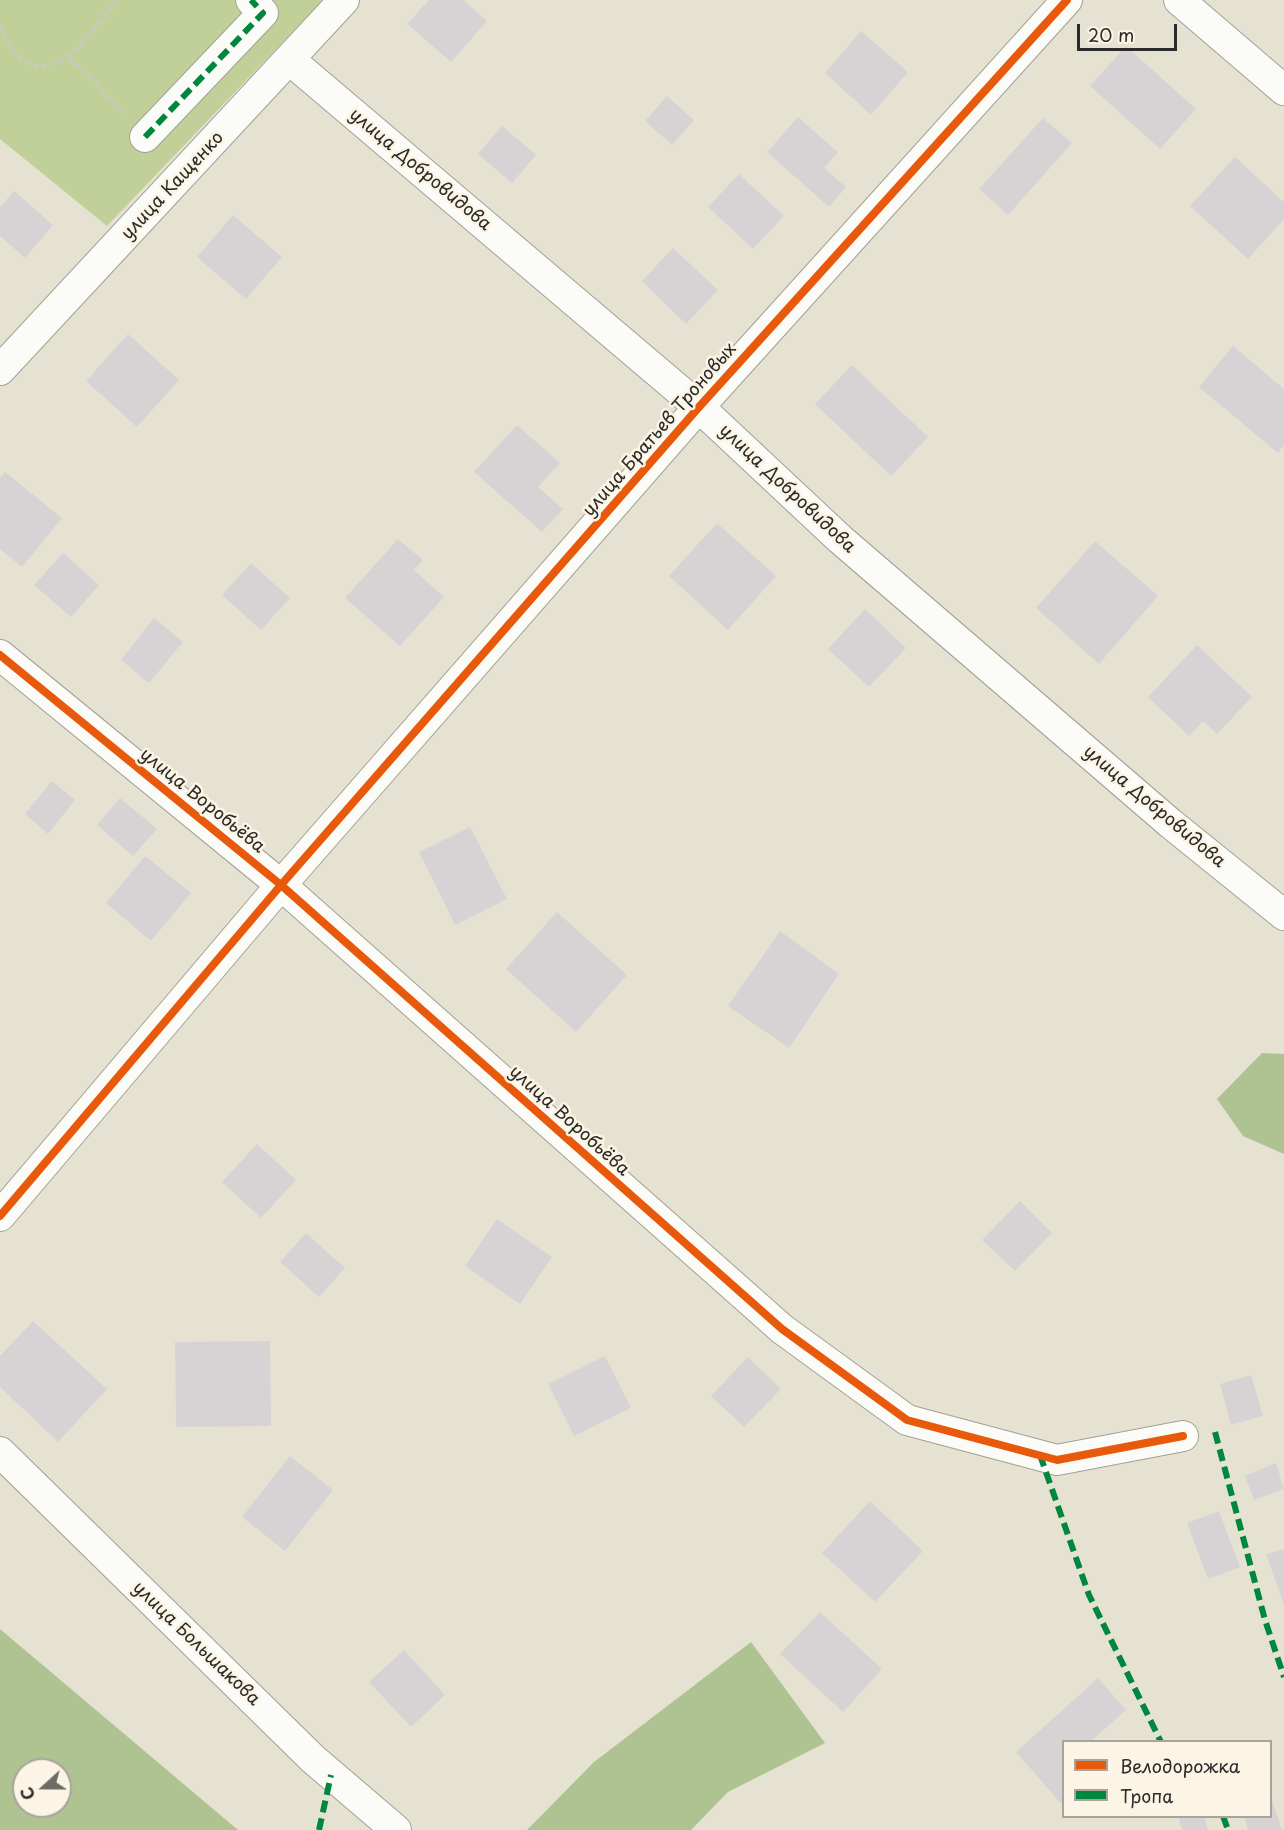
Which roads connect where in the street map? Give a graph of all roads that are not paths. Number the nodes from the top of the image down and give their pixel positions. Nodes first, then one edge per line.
1 (251, 0) edge
2 (344, 0) edge
3 (1067, 0) edge
4 (1179, 0) edge
5 (290, 60) junction
6 (1284, 90) edge
7 (145, 137) road end
8 (0, 370) edge
9 (699, 407) junction
10 (0, 655) edge
11 (281, 885) junction
12 (1284, 915) edge
13 (0, 1216) edge
14 (1183, 1436) dead end
15 (0, 1452) edge
16 (396, 1830) edge

1 - 7 street
2 - 5 street, улица Кащенко
3 - 9 street, улица Братьев Троновых
4 - 6 street
5 - 8 street, улица Кащенко
5 - 9 street, улица Добровидова
9 - 11 street, улица Братьев Троновых
9 - 12 street, улица Добровидова
10 - 11 street, улица Воробьёва
11 - 13 street, улица Братьев Троновых
11 - 14 street, улица Воробьёва
15 - 16 street, улица Большакова

